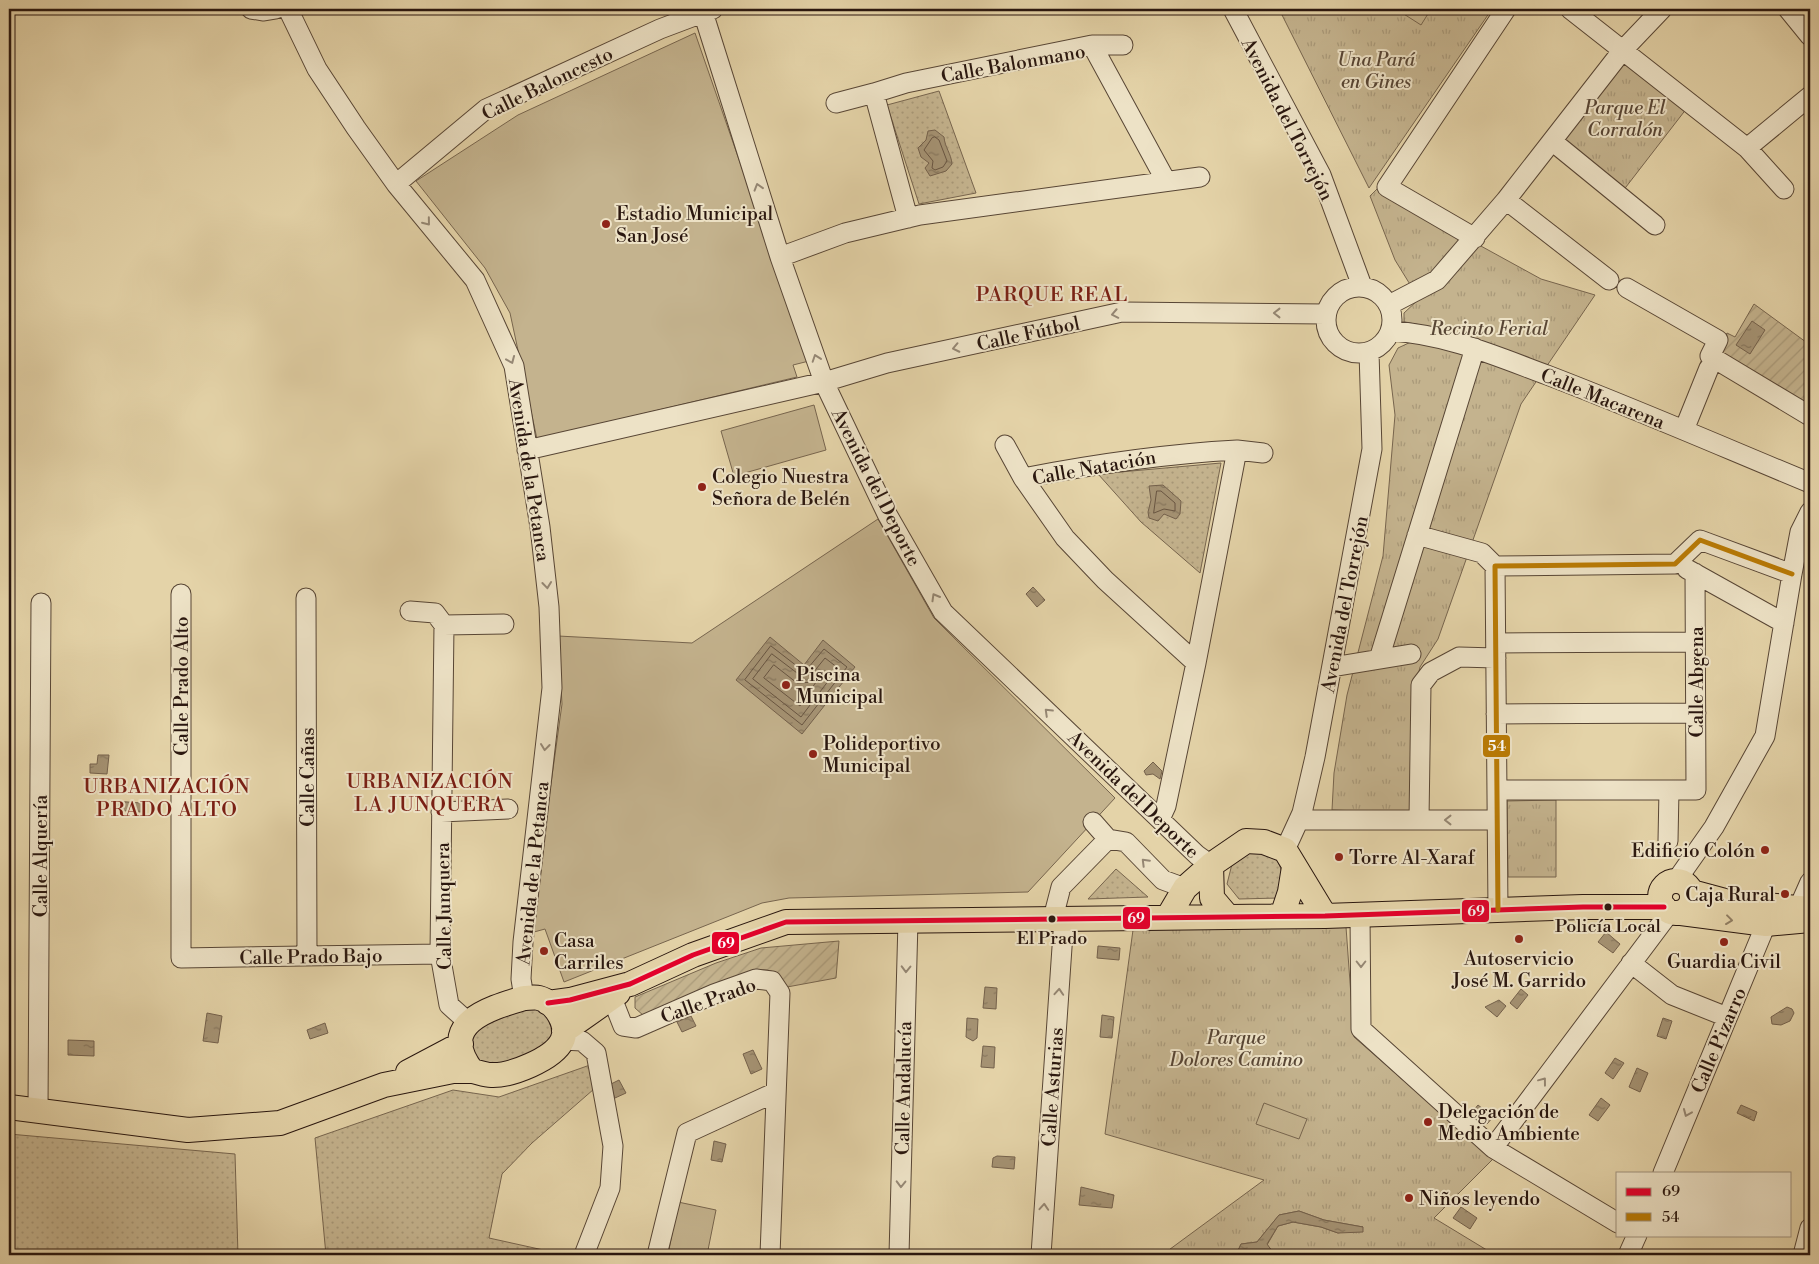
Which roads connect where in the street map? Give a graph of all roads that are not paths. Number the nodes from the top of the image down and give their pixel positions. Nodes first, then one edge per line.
1 (251, 9) edge
2 (276, 9) edge
3 (288, 9) edge
4 (1233, 9) edge
5 (1506, 9) edge
6 (1570, 9) edge
7 (1662, 9) edge
8 (1788, 9) edge
9 (706, 10) edge
10 (1810, 36) edge
11 (1092, 45) junction
12 (1123, 45) dead end
13 (1622, 50) junction
14 (874, 93) junction
15 (1810, 96) edge
16 (836, 103) dead end
17 (1552, 142) junction
18 (1746, 148) junction
19 (1200, 177) dead end
20 (1166, 180) junction
21 (396, 184) junction
22 (1784, 189) dead end
23 (1506, 200) junction
24 (908, 218) junction
25 (1655, 225) dead end
26 (1475, 238) junction
27 (780, 258) junction
28 (1609, 280) dead end
29 (1362, 286) junction
30 (1627, 288) dead end
31 (1389, 305) junction
32 (1326, 314) junction
33 (1391, 330) junction
34 (1475, 348) junction
35 (1369, 352) junction
36 (1709, 368) dead end
37 (824, 382) junction
38 (1810, 416) edge
39 (1684, 430) junction
40 (1005, 446) dead end
41 (527, 450) junction
42 (1237, 450) junction
43 (1263, 453) dead end
44 (1024, 478) junction
45 (1810, 483) edge
46 (1810, 512) edge
47 (1417, 535) junction
48 (1675, 564) junction
49 (1495, 566) junction
50 (1695, 573) junction
51 (1792, 574) junction
52 (180, 594) dead end
53 (306, 598) dead end
54 (41, 603) dead end
55 (410, 611) dead end
56 (504, 624) dead end
57 (1784, 624) junction
58 (444, 625) junction
59 (1695, 642) junction
60 (1496, 650) junction
61 (1412, 654) dead end
62 (1379, 659) junction
63 (1196, 663) junction
64 (1332, 667) junction
65 (1696, 713) junction
66 (1496, 714) junction
67 (1497, 790) junction
68 (1669, 790) junction
69 (508, 809) dead end
70 (442, 812) junction
71 (1160, 819) junction
72 (1298, 820) junction
73 (1419, 820) junction
74 (1497, 820) junction
75 (1093, 822) dead end
76 (1108, 839) junction
77 (1668, 841) dead end
78 (1289, 859) junction
79 (1211, 865) junction
80 (1810, 882) edge
81 (1185, 888) junction
82 (1677, 897) junction
83 (1498, 910) junction
84 (1807, 912) edge
85 (1360, 915) junction
86 (1767, 915) junction
87 (1282, 916) junction
88 (1325, 916) junction
89 (1168, 917) junction
90 (1228, 917) junction
91 (1058, 918) junction
92 (908, 920) junction
93 (440, 954) junction
94 (308, 956) junction
95 (181, 958) joint
96 (1632, 963) junction
97 (621, 991) junction
98 (524, 998) junction
99 (548, 1002) junction
100 (1728, 1017) junction
101 (464, 1032) junction
102 (564, 1035) junction
103 (472, 1071) junction
104 (384, 1085) junction
105 (776, 1092) junction
106 (9, 1107) edge
107 (38, 1110) junction
108 (1493, 1148) junction
109 (1663, 1172) edge
110 (1616, 1222) edge
111 (1810, 1228) edge
112 (1637, 1236) edge
113 (584, 1255) edge
114 (657, 1255) edge
115 (770, 1255) edge
116 (899, 1255) edge
117 (1041, 1255) edge
118 (1628, 1255) edge
119 (1803, 1255) edge

1 - 2 street
3 - 21 street, Avenida de la Petanca
4 - 29 street, Avenida del Torrejón
5 - 26 street
6 - 13 street
7 - 13 street
8 - 10 street
9 - 21 street, Calle Baloncesto
27 -> 9 street, Avenida del Deporte
11 - 12 street
11 - 14 street, Calle Balonmano
11 - 20 street, Calle Balonmano
13 - 17 street
13 - 18 street
14 - 16 street, Calle Balonmano
14 - 24 street
15 - 18 street
17 - 23 street
17 - 25 street
18 - 22 street
19 - 20 street
20 - 24 street
21 -> 41 street, Avenida de la Petanca
23 - 26 street
23 - 28 street
24 - 27 street
26 - 31 street
37 -> 27 street, Avenida del Deporte
29 - 31 street
29 - 32 street
30 - 38 street
31 - 33 street
32 - 35 street
32 -> 37 street, Calle Fútbol
33 - 34 street, Calle Macarena
33 - 35 street
34 - 39 street, Calle Macarena
34 - 47 street
35 - 64 street, Avenida del Torrejón
36 - 39 street
37 - 41 street, Calle Fútbol
71 -> 37 street, Avenida del Deporte
39 - 45 street, Calle Macarena
40 - 44 street
41 -> 98 street, Avenida de la Petanca
42 - 43 street, Calle Natación
42 - 44 street, Calle Natación
42 - 63 street
44 - 63 street, Calle Natación
46 - 51 street
47 - 49 street
47 - 62 street
48 - 49 street
48 - 50 street
48 - 51 street
49 - 60 street
50 - 57 street
50 - 59 street, Calle Abgena
51 - 57 street
52 - 95 street, Calle Prado Alto
53 - 94 street, Calle Cañas
54 - 107 street, Calle Alquería
55 - 58 street
56 - 58 street
57 - 82 street
58 - 70 street, Calle Junquera
59 - 60 street
59 - 65 street, Calle Abgena
60 - 66 street
60 - 73 street
61 - 62 street
62 - 64 street
63 - 71 street
64 - 72 street, Avenida del Torrejón
65 - 66 street
65 - 68 street, Calle Abgena
66 - 67 street
67 - 68 street
67 - 74 street
68 - 77 street
69 - 70 street
70 - 93 street, Calle Junquera
71 - 79 street, Avenida del Deporte
72 - 73 street
72 - 78 street, Avenida del Torrejón
74 -> 73 street
74 - 83 street
75 - 76 street
81 -> 76 street
76 - 91 street, Calle Asturias
78 - 79 main road
78 - 87 main road
78 - 88 main road
79 - 81 main road
79 - 90 main road
80 - 84 street
81 - 89 main road
82 - 83 main road
82 - 86 main road
82 - 96 street
83 - 85 main road
84 - 86 main road
85 - 88 main road
85 -> 108 street
86 - 100 street, Calle Pizarro
87 - 88 main road
87 - 90 main road
89 - 90 main road
89 - 91 main road
91 - 92 main road
117 -> 91 street, Calle Asturias
92 - 97 main road
92 -> 116 street, Calle Andalucía
93 - 94 street, Calle Prado Bajo
93 - 101 street, Calle Junquera
94 - 95 street, Calle Prado Bajo
96 - 100 street
108 -> 96 street
97 - 99 main road
97 - 102 main road
97 - 105 street, Calle Prado
98 - 99 main road
98 - 101 main road
99 - 102 main road
100 -> 109 street, Calle Pizarro
101 - 103 main road
101 - 104 main road
102 - 103 main road
102 - 113 street
103 - 104 main road
104 - 107 main road
105 - 114 street
105 - 115 street, Calle Prado
106 - 107 main road
108 - 110 street
111 - 119 street
112 - 118 street

